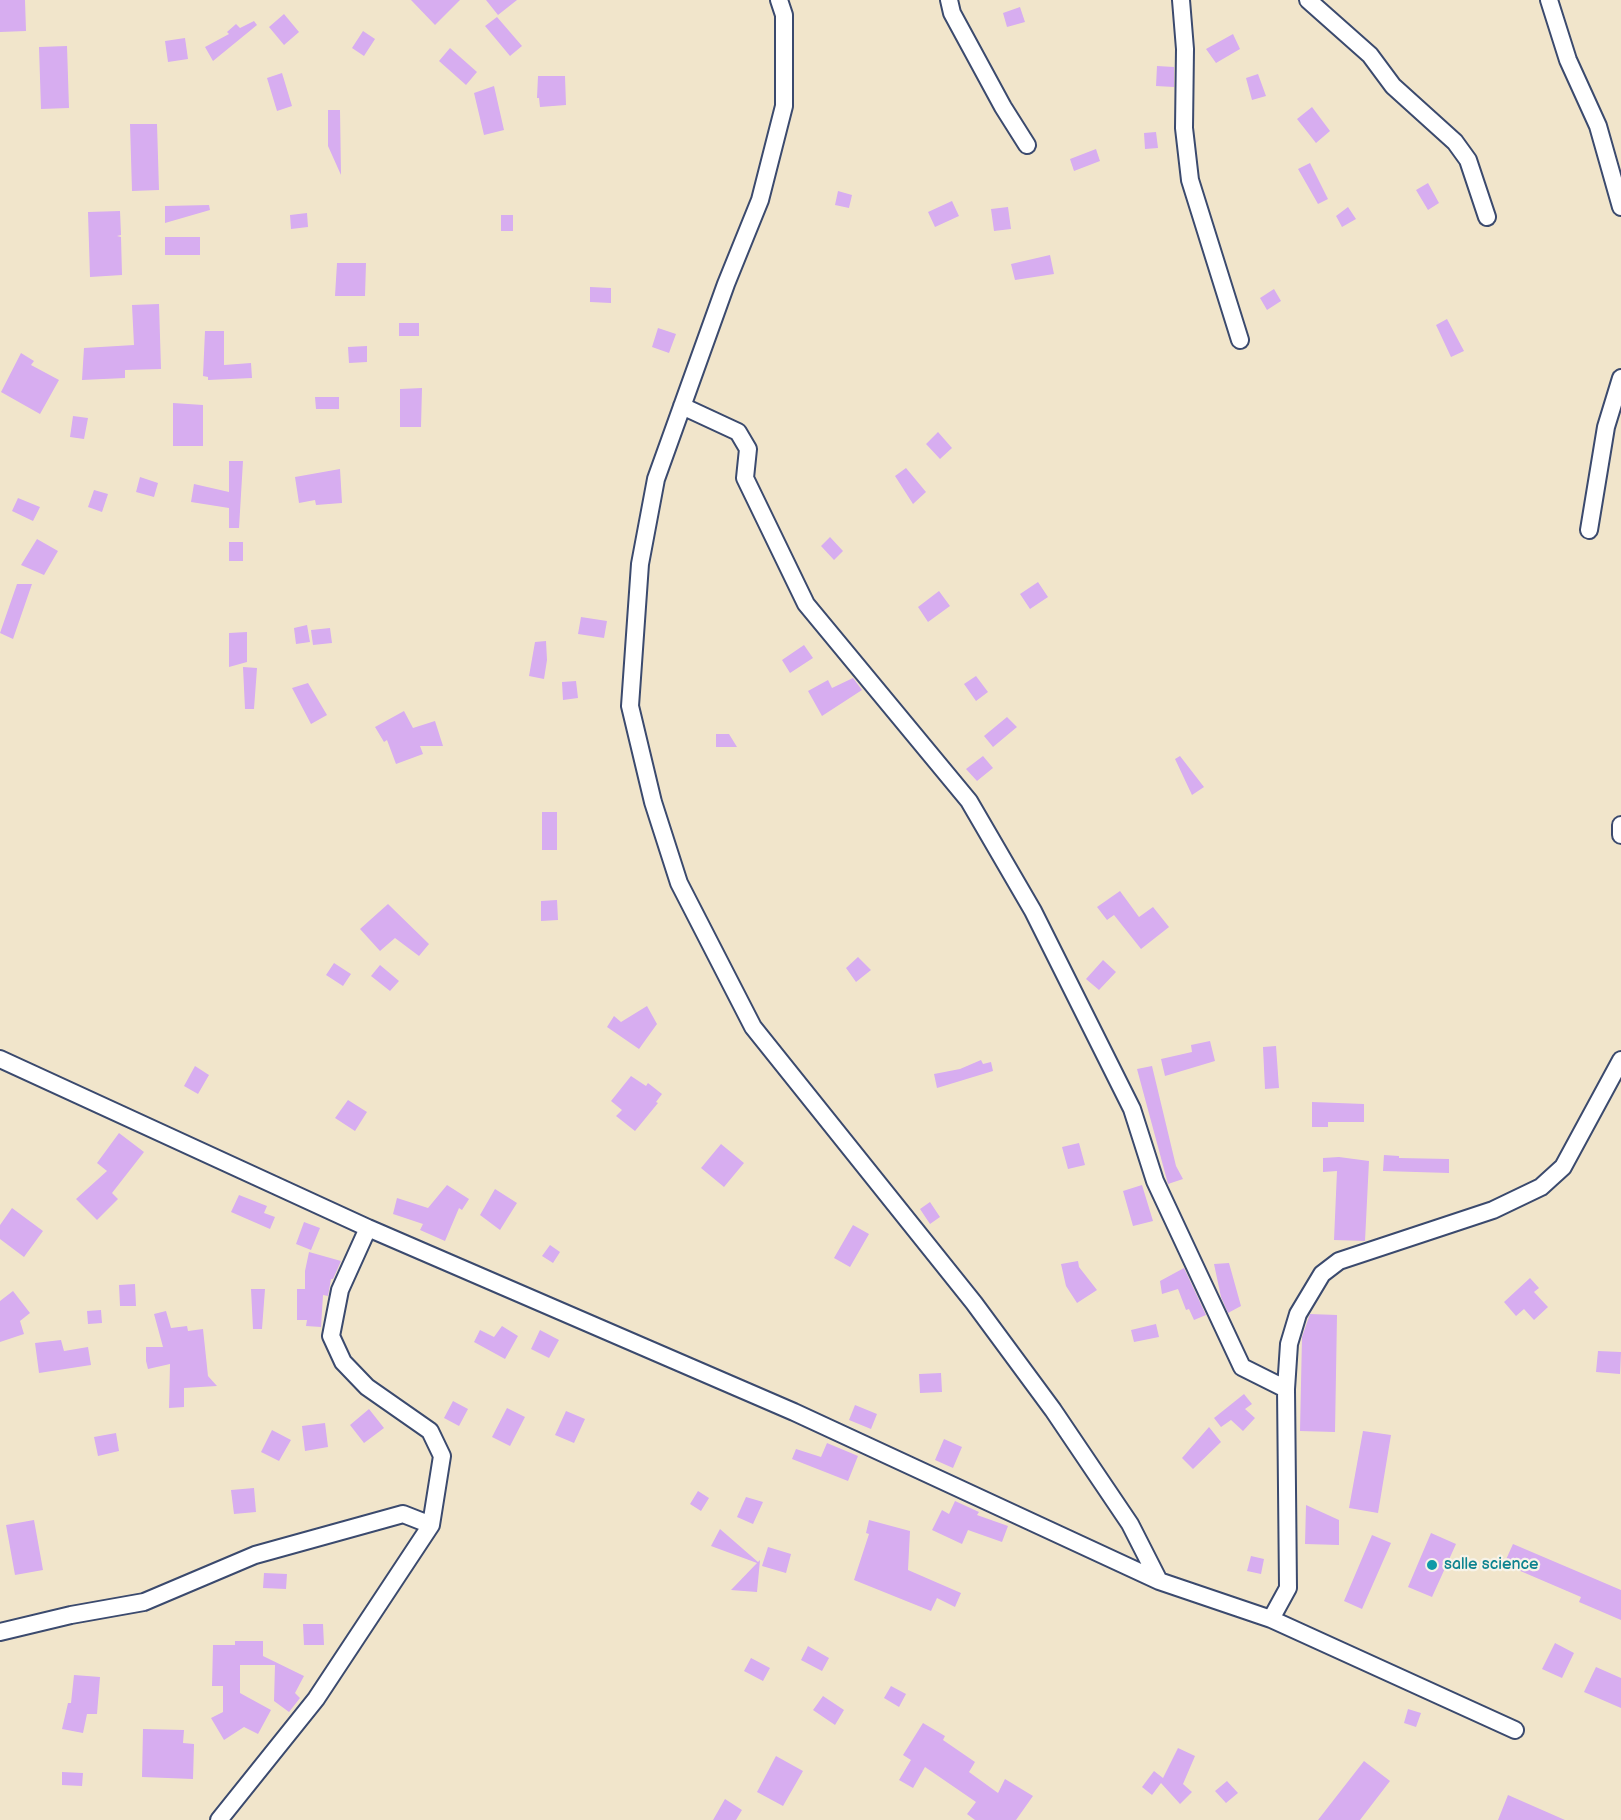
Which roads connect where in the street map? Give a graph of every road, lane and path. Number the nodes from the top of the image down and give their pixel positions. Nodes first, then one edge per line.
1 (779, 0) edge
2 (949, 0) edge
3 (1181, 0) edge
4 (1308, 0) edge
5 (1549, 0) edge
6 (1027, 145) dead end
7 (1621, 207) edge
8 (1486, 217) dead end
9 (1240, 340) dead end
10 (1621, 378) edge
11 (682, 406) junction
12 (1589, 530) dead end
13 (1621, 825) edge
14 (1621, 836) edge
15 (0, 1059) edge
16 (1621, 1060) edge
17 (368, 1228) junction
18 (1286, 1389) junction
19 (431, 1525) junction
20 (1159, 1581) junction
21 (1271, 1619) junction
22 (0, 1632) edge
23 (1515, 1730) dead end
24 (219, 1820) edge

1 - 11 street
2 - 6 street
3 - 9 street
4 - 8 street
5 - 7 street
10 - 12 street
11 - 18 street
11 - 20 street
13 - 14 street
15 - 17 street
16 - 18 street
17 - 19 street
17 - 20 street
18 - 21 street
19 - 22 street
19 - 24 street
20 - 21 street
21 - 23 street

